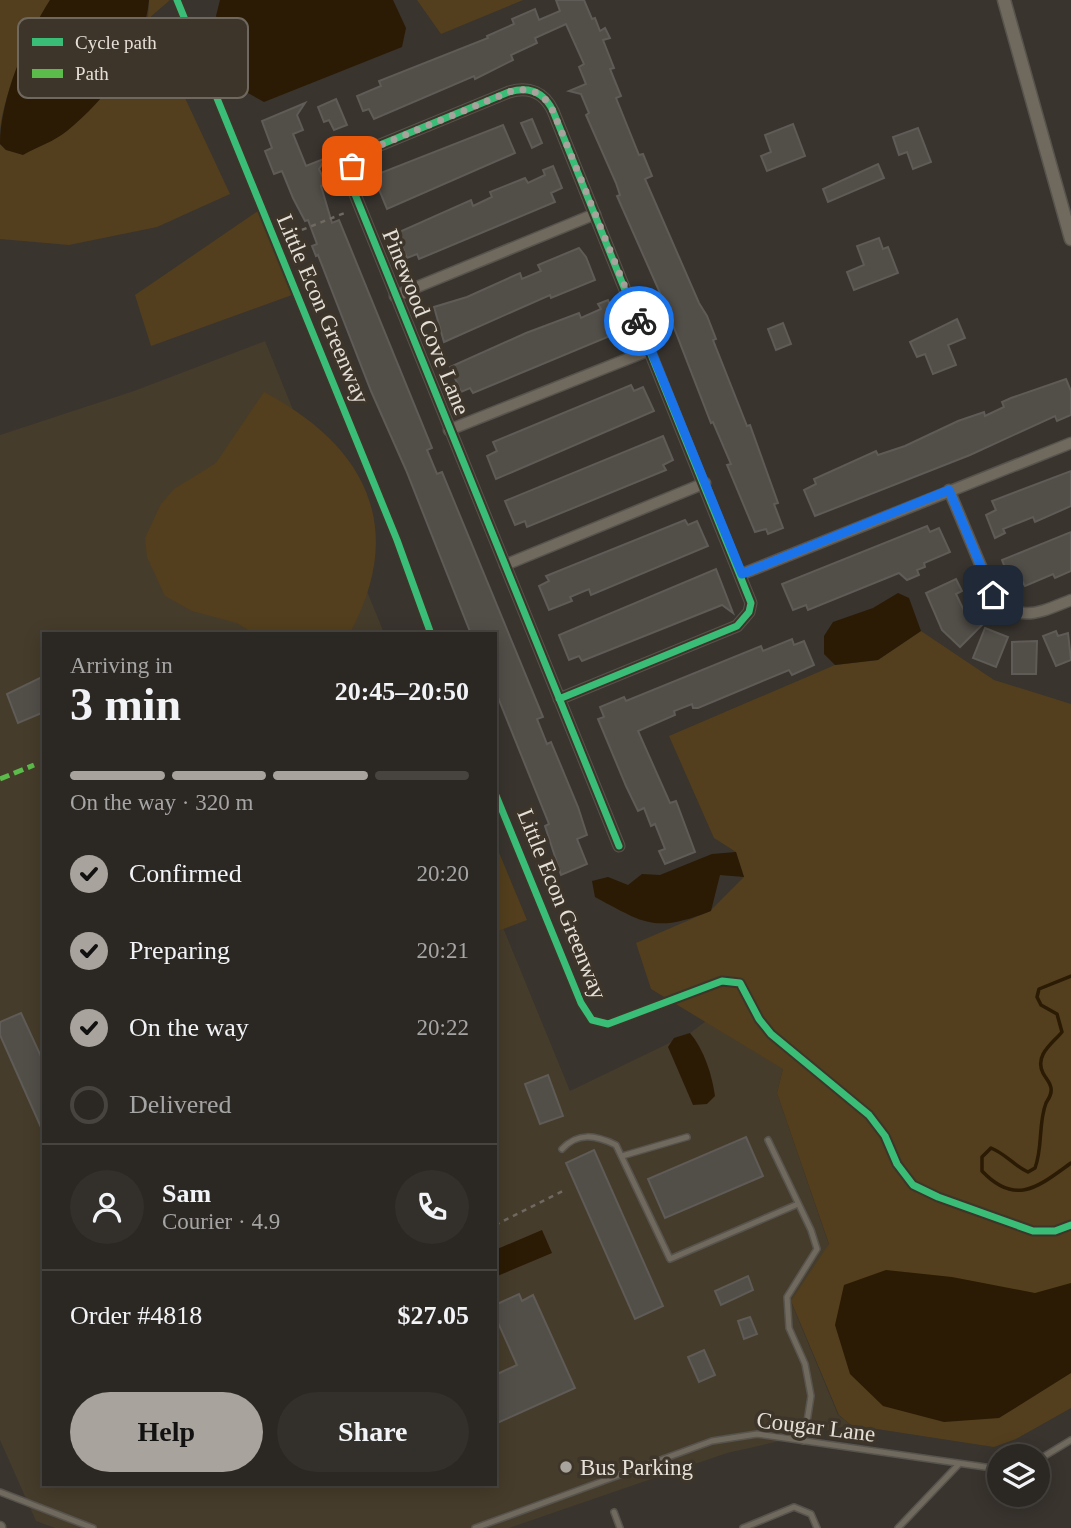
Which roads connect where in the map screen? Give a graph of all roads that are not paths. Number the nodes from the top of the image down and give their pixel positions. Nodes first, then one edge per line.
1 (1004, 0) edge
2 (1067, 206) edge
3 (595, 214) junction
4 (1071, 239) edge
5 (395, 296) junction
6 (650, 350) junction
7 (449, 430) junction
8 (1071, 443) edge
9 (705, 483) junction
10 (949, 490) junction
11 (505, 565) junction
12 (742, 574) junction
13 (1071, 600) edge
14 (559, 699) junction
15 (619, 846) dead end
16 (687, 1137) dead end
17 (768, 1140) dead end
18 (562, 1149) dead end
19 (622, 1156) junction
20 (798, 1204) junction
21 (1071, 1440) edge
22 (804, 1441) junction
23 (1050, 1453) edge
24 (959, 1464) junction
25 (987, 1468) edge
26 (0, 1492) edge
27 (614, 1512) dead end
28 (93, 1528) edge
29 (475, 1528) edge
30 (620, 1528) edge
31 (743, 1528) edge
32 (817, 1528) edge
33 (898, 1528) edge

1 - 2 street
2 - 4 street
3 - 5 street
3 - 5 street, Pinewood Cove Lane
3 - 6 street, Pinewood Cove Lane
5 - 7 street, Pinewood Cove Lane
6 - 7 street
6 - 9 street, Pinewood Cove Lane
7 - 11 street, Pinewood Cove Lane
8 - 10 street
9 - 11 street
9 - 12 street, Pinewood Cove Lane
10 - 12 street
10 - 13 street
11 - 14 street, Pinewood Cove Lane
12 - 14 street, Pinewood Cove Lane
14 - 15 street, Pinewood Cove Lane
16 - 19 lane
17 - 20 lane
18 - 19 lane
19 - 20 lane
20 - 22 lane
21 - 23 lane
22 - 24 lane, Cougar Lane
22 - 29 lane, Cougar Lane
24 - 25 lane, Cougar Lane
24 - 33 lane
26 - 28 lane
27 - 30 lane
31 - 32 lane

